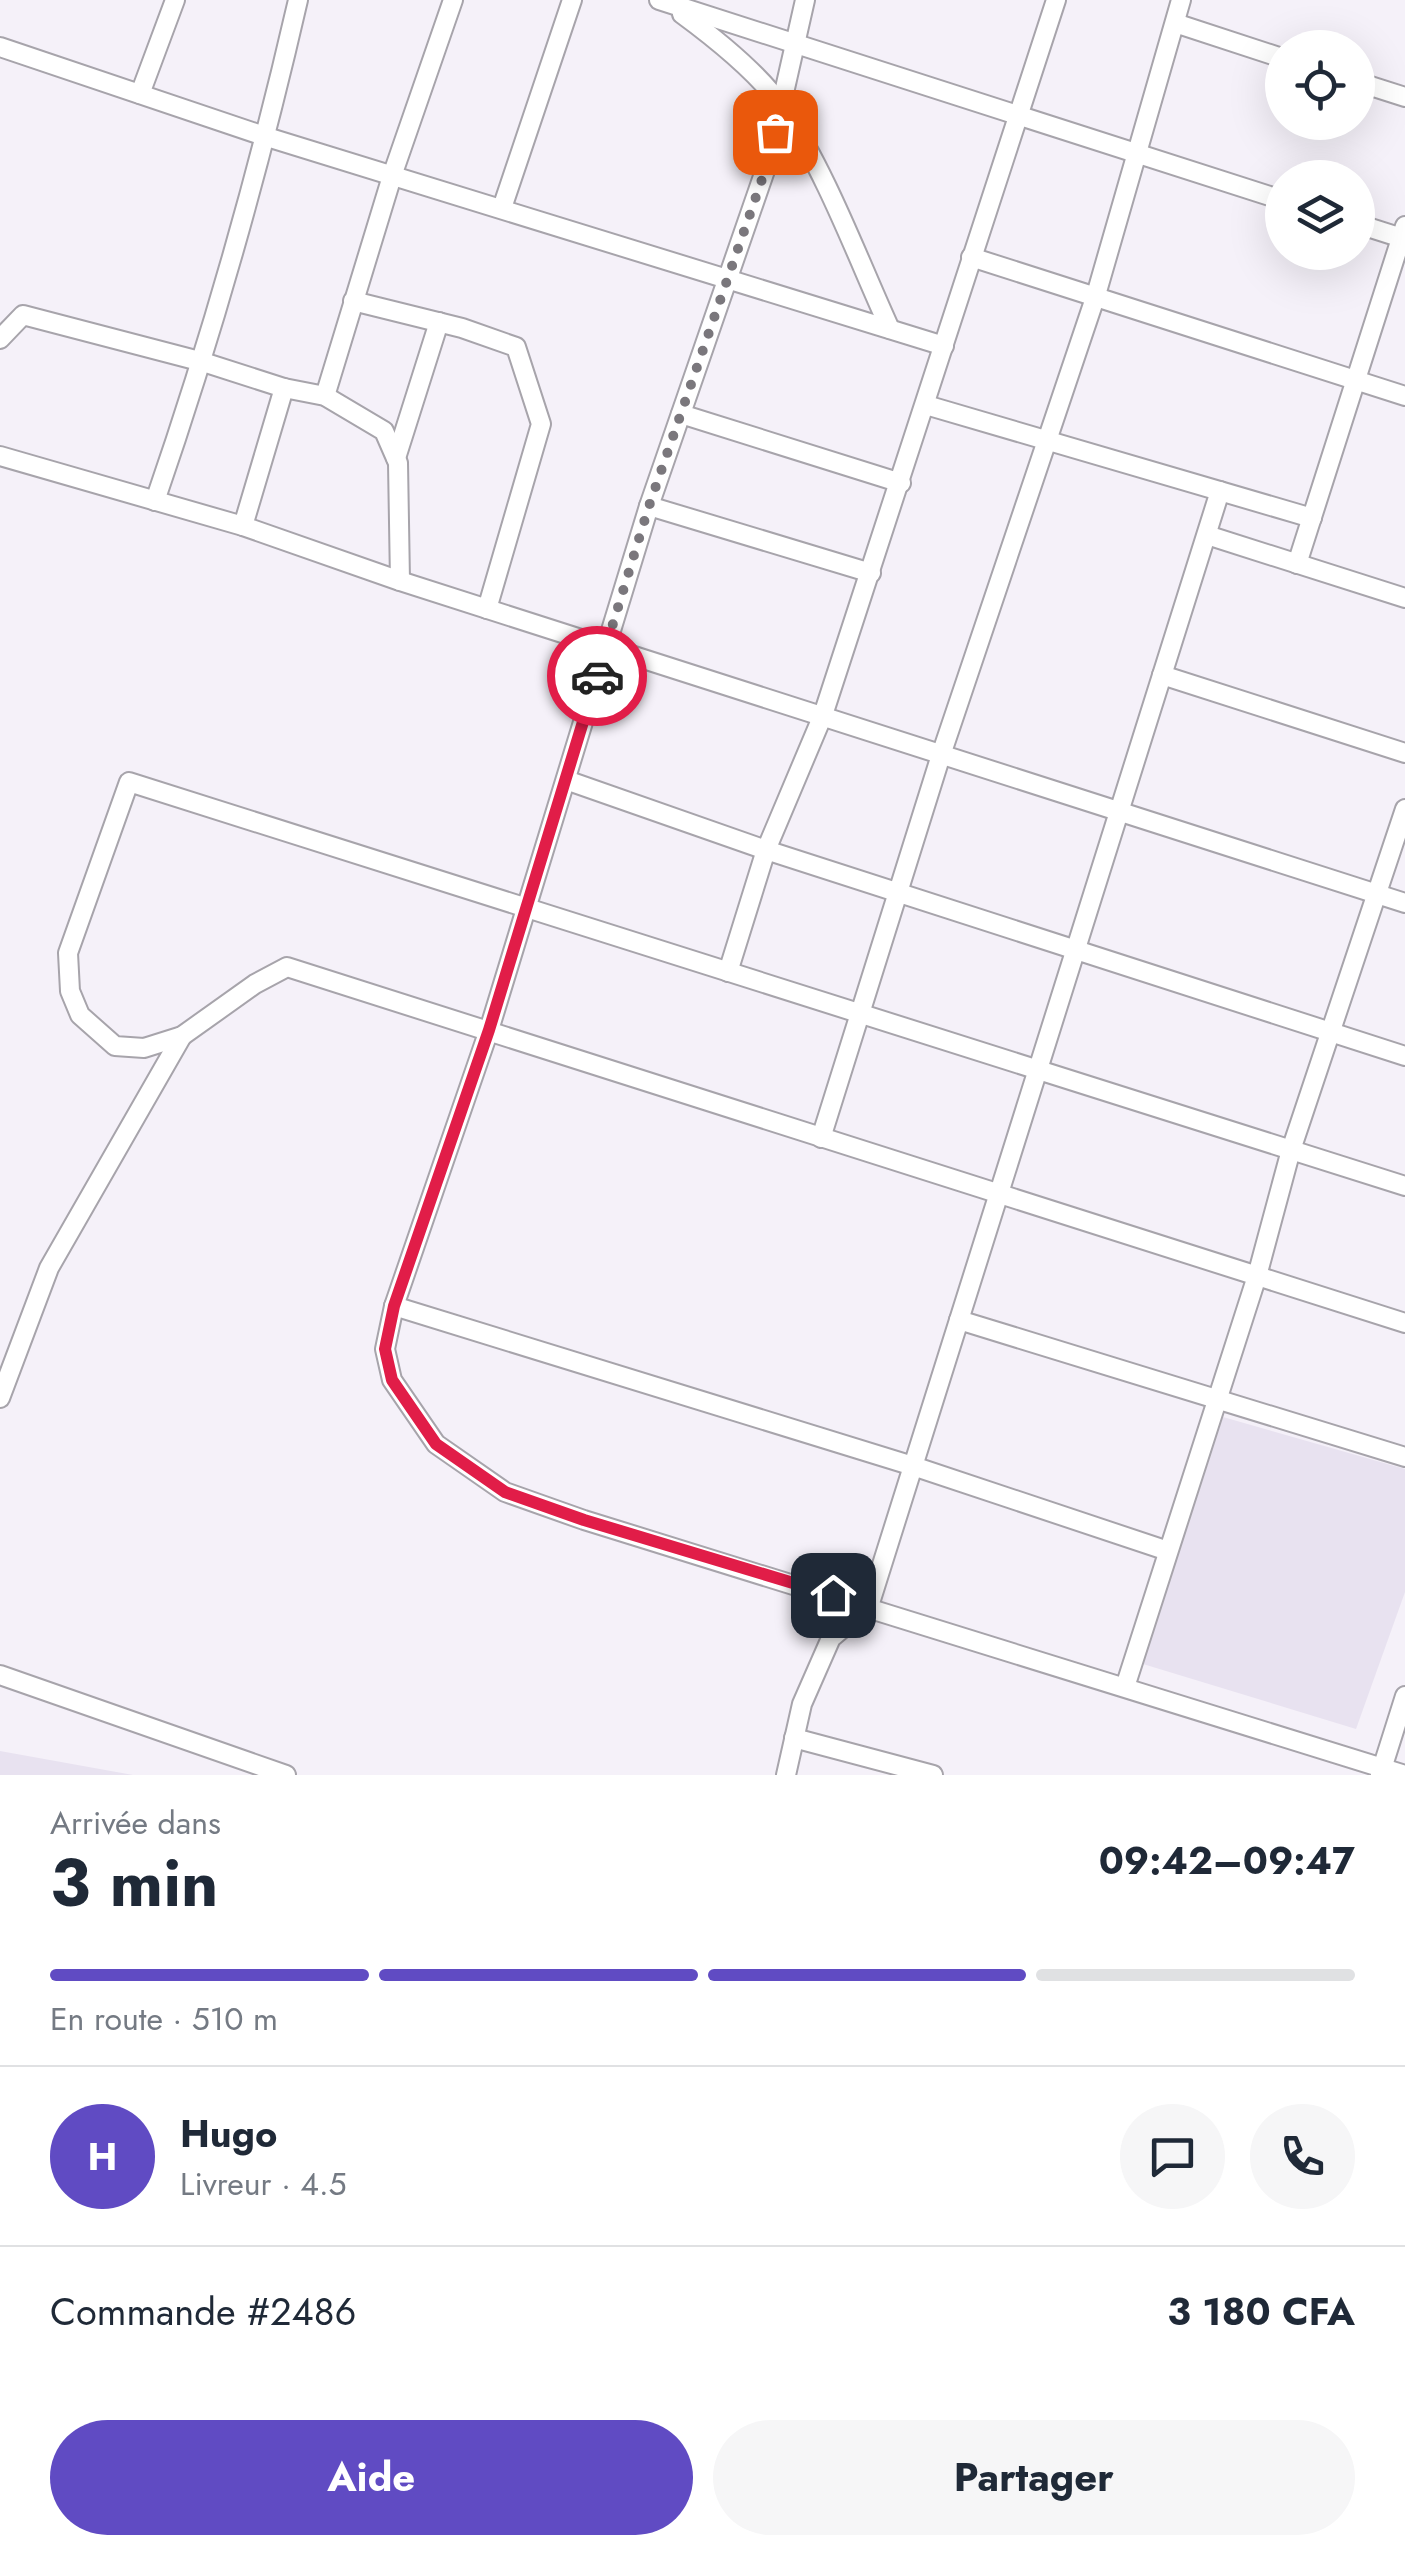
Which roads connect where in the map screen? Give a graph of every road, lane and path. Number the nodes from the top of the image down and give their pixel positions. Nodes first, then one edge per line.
1 (175, 0) edge
2 (298, 0) edge
3 (453, 0) edge
4 (572, 0) edge
5 (805, 0) edge
6 (1056, 0) edge
7 (1181, 0) edge
8 (662, 1) edge
9 (1175, 23) junction
10 (796, 46) junction
11 (0, 47) edge
12 (1265, 52) edge
13 (1375, 88) edge
14 (140, 94) junction
15 (1405, 98) edge
16 (782, 106) junction
17 (1019, 118) junction
18 (267, 136) junction
19 (1138, 154) junction
20 (393, 173) junction
21 (1265, 195) edge
22 (502, 208) junction
23 (1375, 228) edge
24 (1404, 234) edge
25 (971, 256) junction
26 (726, 280) junction
27 (1096, 295) junction
28 (353, 301) junction
29 (439, 322) junction
30 (890, 330) junction
31 (0, 339) edge
32 (944, 346) junction
33 (203, 362) junction
34 (1356, 380) junction
35 (284, 388) junction
36 (326, 396) junction
37 (1405, 396) edge
38 (926, 405) junction
39 (682, 414) junction
40 (1045, 440) junction
41 (0, 456) edge
42 (396, 458) junction
43 (901, 483) junction
44 (1220, 491) junction
45 (156, 501) junction
46 (649, 506) junction
47 (1312, 518) junction
48 (243, 526) junction
49 (1207, 535) junction
50 (1297, 564) junction
51 (871, 573) junction
52 (400, 580) junction
53 (1405, 598) edge
54 (486, 608) junction
55 (606, 647) junction
56 (1162, 675) junction
57 (824, 716) junction
58 (1405, 754) edge
59 (941, 755) junction
60 (566, 780) junction
61 (1405, 809) edge
62 (1120, 811) junction
63 (766, 850) junction
64 (897, 893) junction
65 (1376, 894) junction
66 (1405, 903) edge
67 (524, 907) junction
68 (1076, 950) junction
69 (728, 972) junction
70 (862, 1014) junction
71 (489, 1030) junction
72 (1330, 1031) junction
73 (182, 1036) junction
74 (1405, 1056) edge
75 (1038, 1070) junction
76 (821, 1138) junction
77 (1291, 1150) junction
78 (1405, 1186) edge
79 (999, 1194) junction
80 (1256, 1276) junction
81 (394, 1306) junction
82 (960, 1320) junction
83 (1405, 1323) edge
84 (0, 1398) edge
85 (1217, 1399) junction
86 (1405, 1457) edge
87 (913, 1466) junction
88 (1168, 1551) junction
89 (869, 1606) junction
90 (0, 1675) edge
91 (1125, 1686) junction
92 (1405, 1696) edge
93 (794, 1738) junction
94 (1381, 1771) edge
95 (286, 1775) edge
96 (786, 1775) edge
97 (933, 1775) edge
98 (1405, 1775) edge

1 - 14 street
2 - 18 street
3 - 20 street
4 - 22 street
5 - 10 street
6 - 17 street
7 - 9 street
8 - 10 street
8 - 16 street
9 - 12 street
9 - 19 street
10 - 16 street
10 - 17 street
11 - 14 street
13 - 15 street
14 - 18 street
16 - 26 street
16 - 30 street
17 - 19 street
17 - 25 street
18 - 20 street
18 - 33 street
19 - 21 street
19 - 27 street
20 - 22 street
20 - 28 street
22 - 26 street
23 - 24 street
24 - 34 street
25 - 27 street
25 - 32 street
26 - 30 street
26 - 39 street
27 - 34 street
27 - 40 street
28 - 29 street
28 - 36 street
29 - 42 street
29 - 54 street
30 - 32 street
31 - 33 street
32 - 38 street
33 - 35 street
33 - 45 street
34 - 37 street
34 - 47 street
35 - 36 street
35 - 48 street
36 - 42 street
38 - 40 street
38 - 43 street
39 - 43 street
39 - 46 street
40 - 44 street
40 - 59 street
41 - 45 street
42 - 52 street
43 - 51 street
44 - 47 street
44 - 49 street
45 - 48 street
46 - 51 street
46 - 55 street
47 - 50 street
48 - 52 street
49 - 50 street
49 - 56 street
50 - 53 street
51 - 57 street
52 - 54 street
54 - 55 street
55 - 57 street
55 - 60 street
56 - 58 street
56 - 62 street
57 - 59 street
57 - 63 street
59 - 62 street
59 - 64 street
60 - 63 street
60 - 67 street
61 - 65 street
62 - 65 street
62 - 68 street
63 - 64 street
63 - 69 street
64 - 68 street
64 - 70 street
65 - 66 street
65 - 72 street
67 - 69 street
67 - 71 street
67 - 73 street
68 - 72 street
68 - 75 street
69 - 70 street
70 - 75 street
70 - 76 street
71 - 73 street
71 - 76 street
71 - 81 street
72 - 74 street
72 - 77 street
73 - 84 street
75 - 77 street
75 - 79 street
76 - 79 street
77 - 78 street
77 - 80 street
79 - 80 street
79 - 82 street
80 - 83 street
80 - 85 street
81 - 87 street
81 - 89 street
82 - 85 street
82 - 87 street
85 - 86 street
85 - 88 street
87 - 88 street
87 - 89 street
88 - 91 street
89 - 91 street
89 - 93 street
90 - 95 street
91 - 94 street
92 - 94 street
93 - 96 street
93 - 97 street
94 - 98 street

